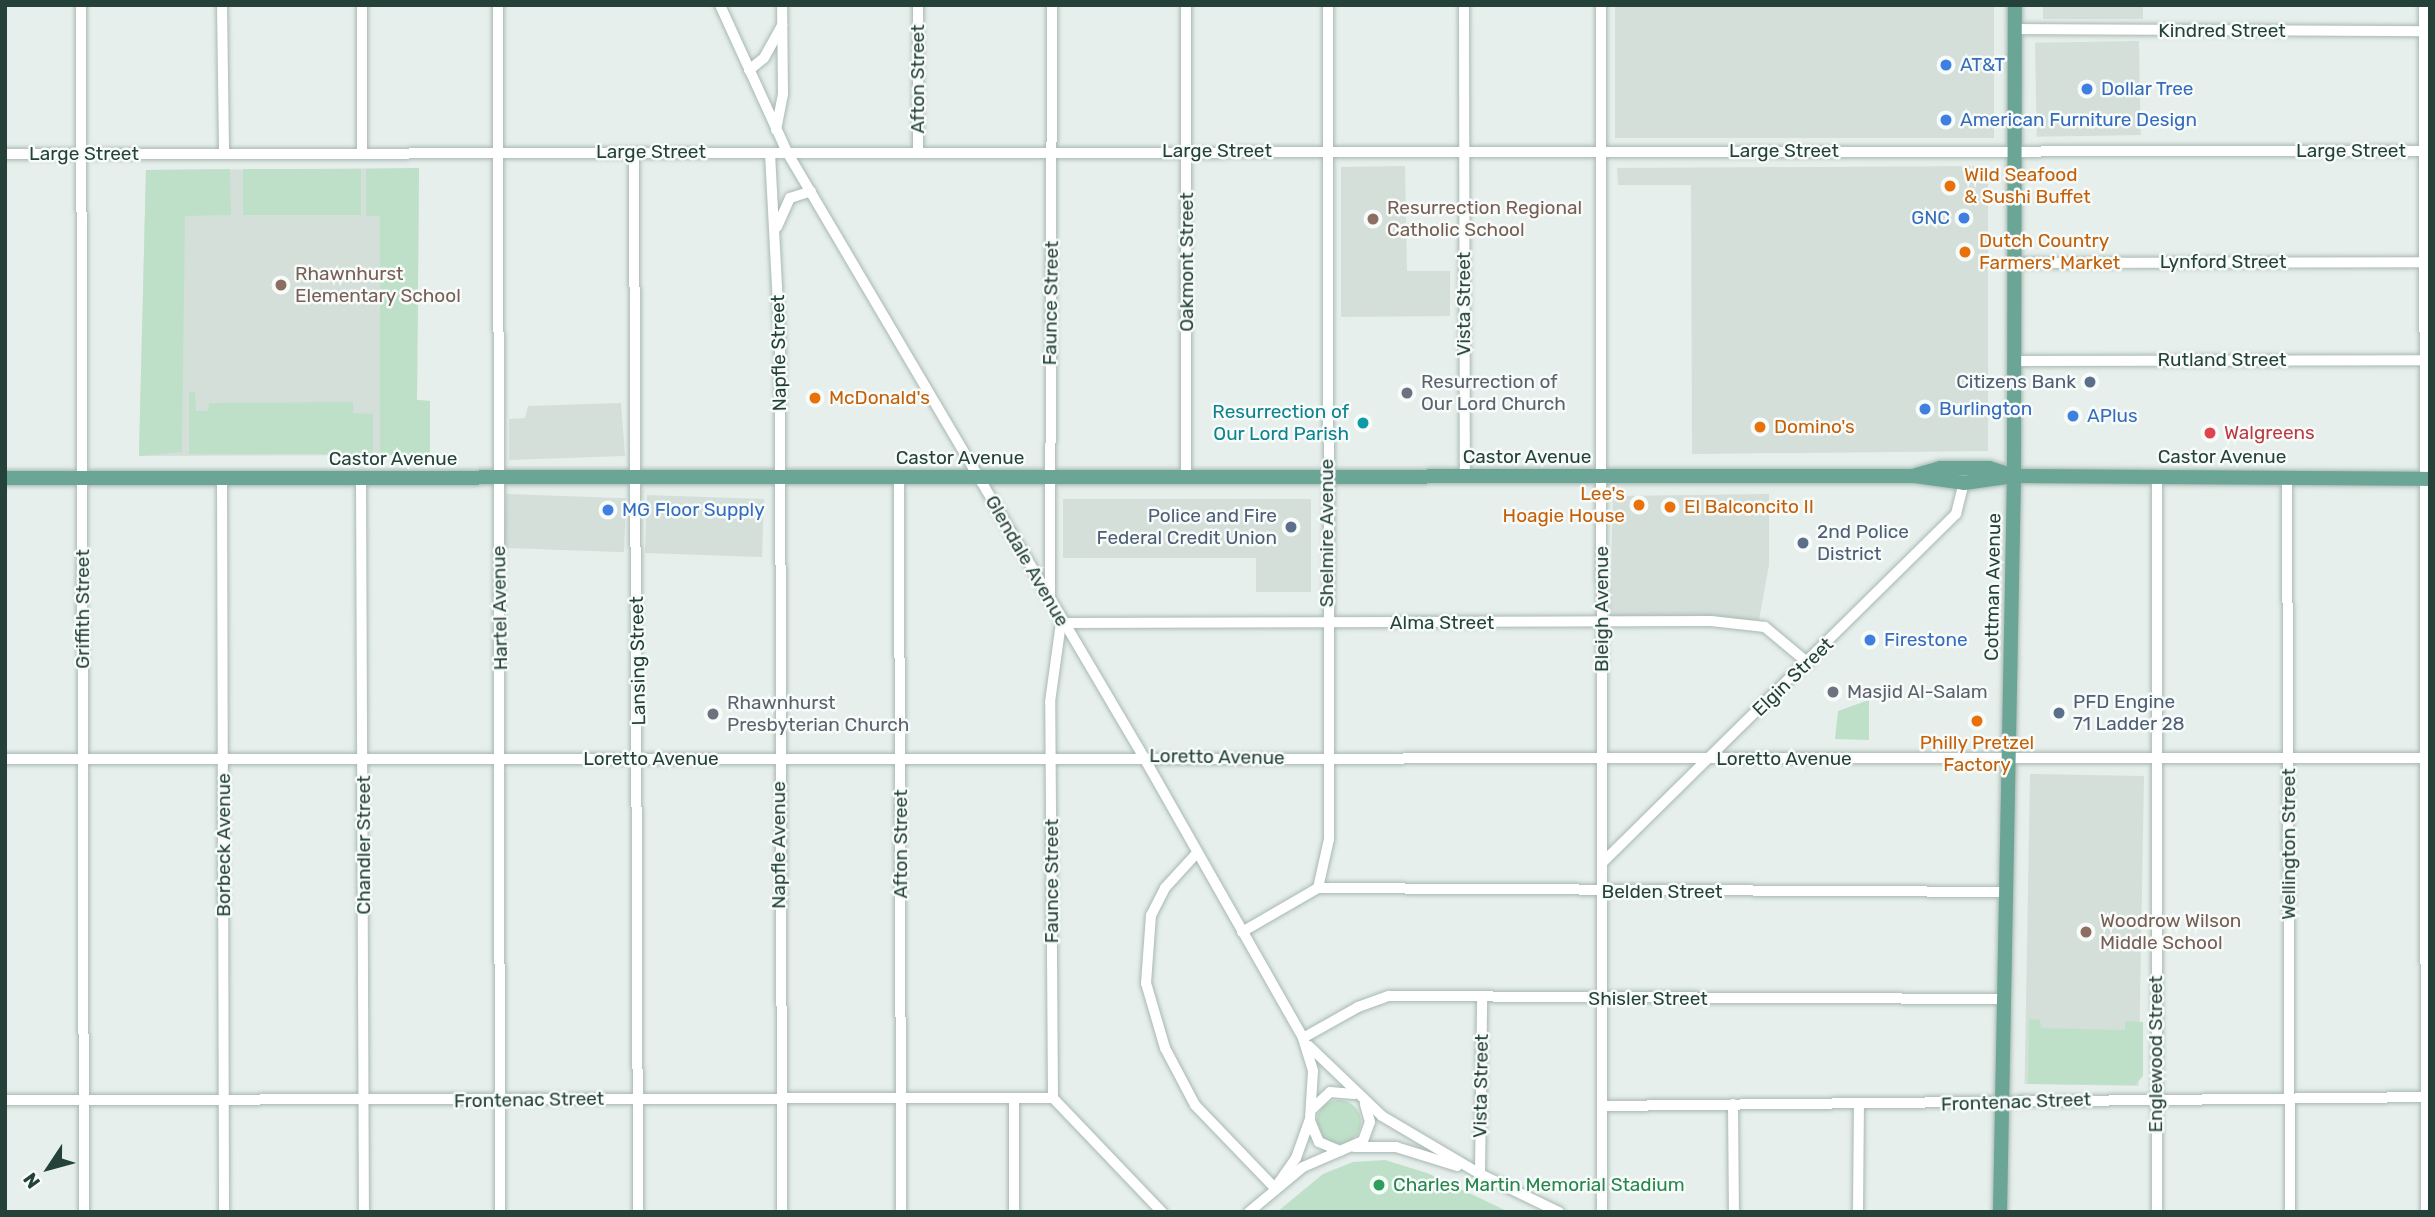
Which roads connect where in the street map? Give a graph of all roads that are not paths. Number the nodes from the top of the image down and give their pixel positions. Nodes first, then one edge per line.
1 (81, 5) edge
2 (222, 5) edge
3 (362, 5) edge
4 (498, 5) edge
5 (720, 5) edge
6 (782, 5) edge
7 (918, 5) edge
8 (1052, 5) edge
9 (1186, 5) edge
10 (1328, 5) edge
11 (1464, 5) edge
12 (1601, 5) edge
13 (2015, 5) edge
14 (2424, 5) edge
15 (783, 23) junction
16 (2015, 29) junction
17 (2427, 32) edge
18 (749, 70) junction
19 (776, 130) junction
20 (1187, 150) junction
21 (362, 151) junction
22 (1464, 151) junction
23 (1601, 151) junction
24 (2427, 151) edge
25 (224, 152) junction
26 (498, 152) junction
27 (787, 152) junction
28 (918, 152) junction
29 (1329, 152) junction
30 (2015, 152) junction
31 (634, 153) junction
32 (770, 153) junction
33 (1053, 153) junction
34 (5, 154) edge
35 (81, 154) junction
36 (811, 191) junction
37 (776, 229) junction
38 (2427, 262) edge
39 (2016, 263) junction
40 (2427, 360) edge
41 (2015, 361) junction
42 (1914, 476) junction
43 (2014, 476) junction
44 (2157, 476) junction
45 (2287, 476) junction
46 (899, 477) junction
47 (978, 477) junction
48 (1050, 477) junction
49 (1186, 477) junction
50 (1327, 477) junction
51 (1465, 477) junction
52 (1602, 477) junction
53 (5, 478) edge
54 (222, 478) junction
55 (361, 478) junction
56 (498, 478) junction
57 (636, 478) junction
58 (779, 478) junction
59 (82, 479) junction
60 (2427, 479) edge
61 (1964, 483) junction
62 (1050, 601) junction
63 (1602, 622) junction
64 (1061, 623) junction
65 (1327, 623) junction
66 (1808, 663) junction
67 (1143, 756) junction
68 (84, 757) junction
69 (2156, 757) junction
70 (224, 758) junction
71 (2009, 758) junction
72 (2427, 758) edge
73 (5, 759) edge
74 (639, 759) junction
75 (1327, 759) junction
76 (1603, 759) junction
77 (2289, 759) junction
78 (365, 760) junction
79 (501, 760) junction
80 (778, 760) junction
81 (901, 760) junction
82 (1052, 760) junction
83 (1708, 760) junction
84 (1196, 854) junction
85 (1603, 862) junction
86 (1318, 888) junction
87 (1604, 892) junction
88 (2006, 892) junction
89 (1242, 932) junction
90 (1482, 998) junction
91 (1602, 999) junction
92 (2004, 999) junction
93 (1303, 1038) junction
94 (2428, 1097) edge
95 (1053, 1098) junction
96 (2290, 1098) junction
97 (637, 1099) junction
98 (901, 1099) junction
99 (1361, 1099) junction
100 (2155, 1099) junction
101 (5, 1100) edge
102 (84, 1100) junction
103 (781, 1100) junction
104 (224, 1101) junction
105 (364, 1101) junction
106 (499, 1101) junction
107 (1014, 1101) junction
108 (2002, 1102) junction
109 (1733, 1104) junction
110 (1859, 1105) junction
111 (1602, 1106) junction
112 (1311, 1116) junction
113 (1352, 1148) junction
114 (1480, 1174) junction
115 (1275, 1188) junction
116 (84, 1212) edge
117 (224, 1212) edge
118 (364, 1212) edge
119 (500, 1212) edge
120 (638, 1212) edge
121 (782, 1212) edge
122 (901, 1212) edge
123 (1014, 1212) edge
124 (1161, 1212) edge
125 (1249, 1212) edge
126 (1559, 1212) edge
127 (1602, 1212) edge
128 (1734, 1212) edge
129 (1858, 1212) edge
130 (2000, 1212) edge
131 (2157, 1212) edge
132 (2290, 1212) edge
133 (2426, 1212) edge

1 - 35 street, Griffith Street
2 - 25 street
3 - 21 street
4 - 26 street, Hartel Avenue
5 - 18 street, Glendale Avenue
6 - 15 street
7 - 28 street, Afton Street
8 - 33 street, Faunce Street
9 - 20 street, Oakmont Street
10 - 29 street, Shelmire Avenue
11 - 22 street, Vista Street
12 - 23 street, Bleigh Avenue
13 - 16 main road, Cottman Avenue
14 - 17 street
15 - 18 street
15 - 19 street
16 - 17 street, Kindred Street
16 - 30 main road, Cottman Avenue
17 - 24 street
18 - 19 street, Glendale Avenue
19 - 27 street, Glendale Avenue
20 - 29 street, Large Street
20 - 33 street, Large Street
20 - 49 street, Oakmont Street
21 - 25 street, Large Street
21 - 26 street, Large Street
22 - 23 street, Large Street
22 - 29 street, Large Street
22 - 51 street, Vista Street
23 - 30 street, Large Street
23 - 52 street, Bleigh Avenue
24 - 30 street, Large Street
24 - 38 street
25 - 35 street, Large Street
26 - 31 street, Large Street
26 - 56 street, Hartel Avenue
27 - 28 street, Large Street
27 - 32 street, Large Street
27 - 36 street, Glendale Avenue
28 - 33 street, Large Street
29 - 50 street, Shelmire Avenue
30 - 39 main road, Cottman Avenue
31 - 32 street, Large Street
31 - 57 street, Lansing Street
32 - 37 street, Napfle Street
33 - 48 street, Faunce Street
34 - 35 street, Large Street
35 - 59 street, Griffith Street
36 - 37 street, Napfle Street
36 - 47 street, Glendale Avenue
37 - 58 street, Napfle Street
38 - 39 street, Lynford Street
38 - 40 street
39 - 41 main road, Cottman Avenue
40 - 41 street, Rutland Street
40 - 60 street
41 - 43 main road, Cottman Avenue
42 - 43 main road, Castor Avenue
42 - 52 main road, Castor Avenue
42 - 61 main road, Castor Avenue
43 - 44 main road, Castor Avenue
43 - 61 main road, Castor Avenue
43 - 71 main road, Cottman Avenue
44 - 45 main road, Castor Avenue
44 - 69 street, Englewood Street
45 - 60 main road, Castor Avenue
45 - 77 street, Wellington Street
46 - 47 main road, Castor Avenue
46 - 58 main road, Castor Avenue
46 - 81 street, Afton Street
47 - 48 main road, Castor Avenue
47 - 62 street, Glendale Avenue
48 - 49 main road, Castor Avenue
48 - 62 street, Faunce Street
49 - 50 main road, Castor Avenue
50 - 51 main road, Castor Avenue
50 - 65 street, Shelmire Avenue
51 - 52 main road, Castor Avenue
52 - 63 street, Bleigh Avenue
53 - 59 main road, Castor Avenue
54 - 55 main road, Castor Avenue
54 - 59 main road, Castor Avenue
54 - 70 street, Borbeck Avenue
55 - 56 main road, Castor Avenue
55 - 78 street, Chandler Street
56 - 57 main road, Castor Avenue
56 - 79 street, Hartel Avenue
57 - 58 main road, Castor Avenue
57 - 74 street, Lansing Street
58 - 80 street, Napfle Avenue
59 - 68 street, Griffith Street
60 - 72 street
61 - 66 street, Elgin Street
62 - 64 street, Glendale Avenue
63 - 65 street, Alma Street
63 - 66 street, Alma Street
63 - 76 street, Bleigh Avenue
64 - 65 street, Alma Street
64 - 67 street, Glendale Avenue
64 - 82 street, Faunce Street
65 - 75 street, Shelmire Avenue
66 - 83 street, Elgin Street
67 - 75 street, Loretto Avenue
67 - 82 street, Loretto Avenue
67 - 84 street, Glendale Avenue
68 - 70 street, Loretto Avenue
68 - 73 street, Loretto Avenue
68 - 102 street, Griffith Street
69 - 71 street, Loretto Avenue
69 - 77 street, Loretto Avenue
69 - 100 street, Englewood Street
70 - 78 street, Loretto Avenue
70 - 104 street, Borbeck Avenue
71 - 83 street, Loretto Avenue
71 - 88 main road, Cottman Avenue
72 - 77 street, Loretto Avenue
72 - 94 street
74 - 79 street, Loretto Avenue
74 - 80 street, Loretto Avenue
74 - 97 street, Lansing Street
75 - 76 street, Loretto Avenue
75 - 86 street, Shelmire Avenue
76 - 83 street, Loretto Avenue
76 - 85 street, Bleigh Avenue
77 - 96 street, Wellington Street
78 - 79 street, Loretto Avenue
78 - 105 street, Chandler Street
79 - 106 street, Hartel Avenue
80 - 81 street, Loretto Avenue
80 - 103 street, Napfle Avenue
81 - 82 street, Loretto Avenue
81 - 98 street, Afton Street
82 - 95 street, Faunce Street
83 - 85 street, Elgin Street
84 - 89 street, Glendale Avenue
84 - 115 street
85 - 87 street, Bleigh Avenue
86 - 87 street, Belden Street
86 - 89 street
87 - 88 street, Belden Street
87 - 91 street, Bleigh Avenue
88 - 92 main road, Cottman Avenue
89 - 93 street, Glendale Avenue
90 - 91 street, Shisler Street
90 - 93 street, Shisler Street
90 - 114 street, Vista Street
91 - 92 street, Shisler Street
91 - 111 street, Bleigh Avenue
92 - 108 main road, Cottman Avenue
93 - 99 street, Glendale Avenue
93 - 112 street, Glendale Avenue
94 - 96 street, Frontenac Street
94 - 133 street
95 - 107 street, Frontenac Street
95 - 124 street
96 - 100 street, Frontenac Street
96 - 132 street, Wellington Street
97 - 103 street, Frontenac Street
97 - 106 street, Frontenac Street
97 - 120 street, Lansing Street
98 - 103 street, Frontenac Street
98 - 107 street, Frontenac Street
98 - 122 street, Afton Street
99 - 112 street
99 - 113 street
99 - 114 street, Glendale Avenue
100 - 108 street, Frontenac Street
100 - 131 street, Englewood Street
101 - 102 street, Frontenac Street
102 - 104 street, Frontenac Street
102 - 116 street, Griffith Street
103 - 121 street, Napfle Avenue
104 - 105 street, Frontenac Street
104 - 117 street, Borbeck Avenue
105 - 106 street, Frontenac Street
105 - 118 street, Chandler Street
106 - 119 street, Hartel Avenue
107 - 123 street
108 - 110 street, Frontenac Street
108 - 130 main road, Cottman Avenue
109 - 110 street, Frontenac Street
109 - 111 street, Frontenac Street
109 - 128 street
110 - 129 street
111 - 127 street, Bleigh Avenue
112 - 113 street, Glendale Avenue
112 - 115 street
113 - 114 street, Glendale Avenue
113 - 115 street
114 - 126 street, Glendale Avenue
115 - 125 street

